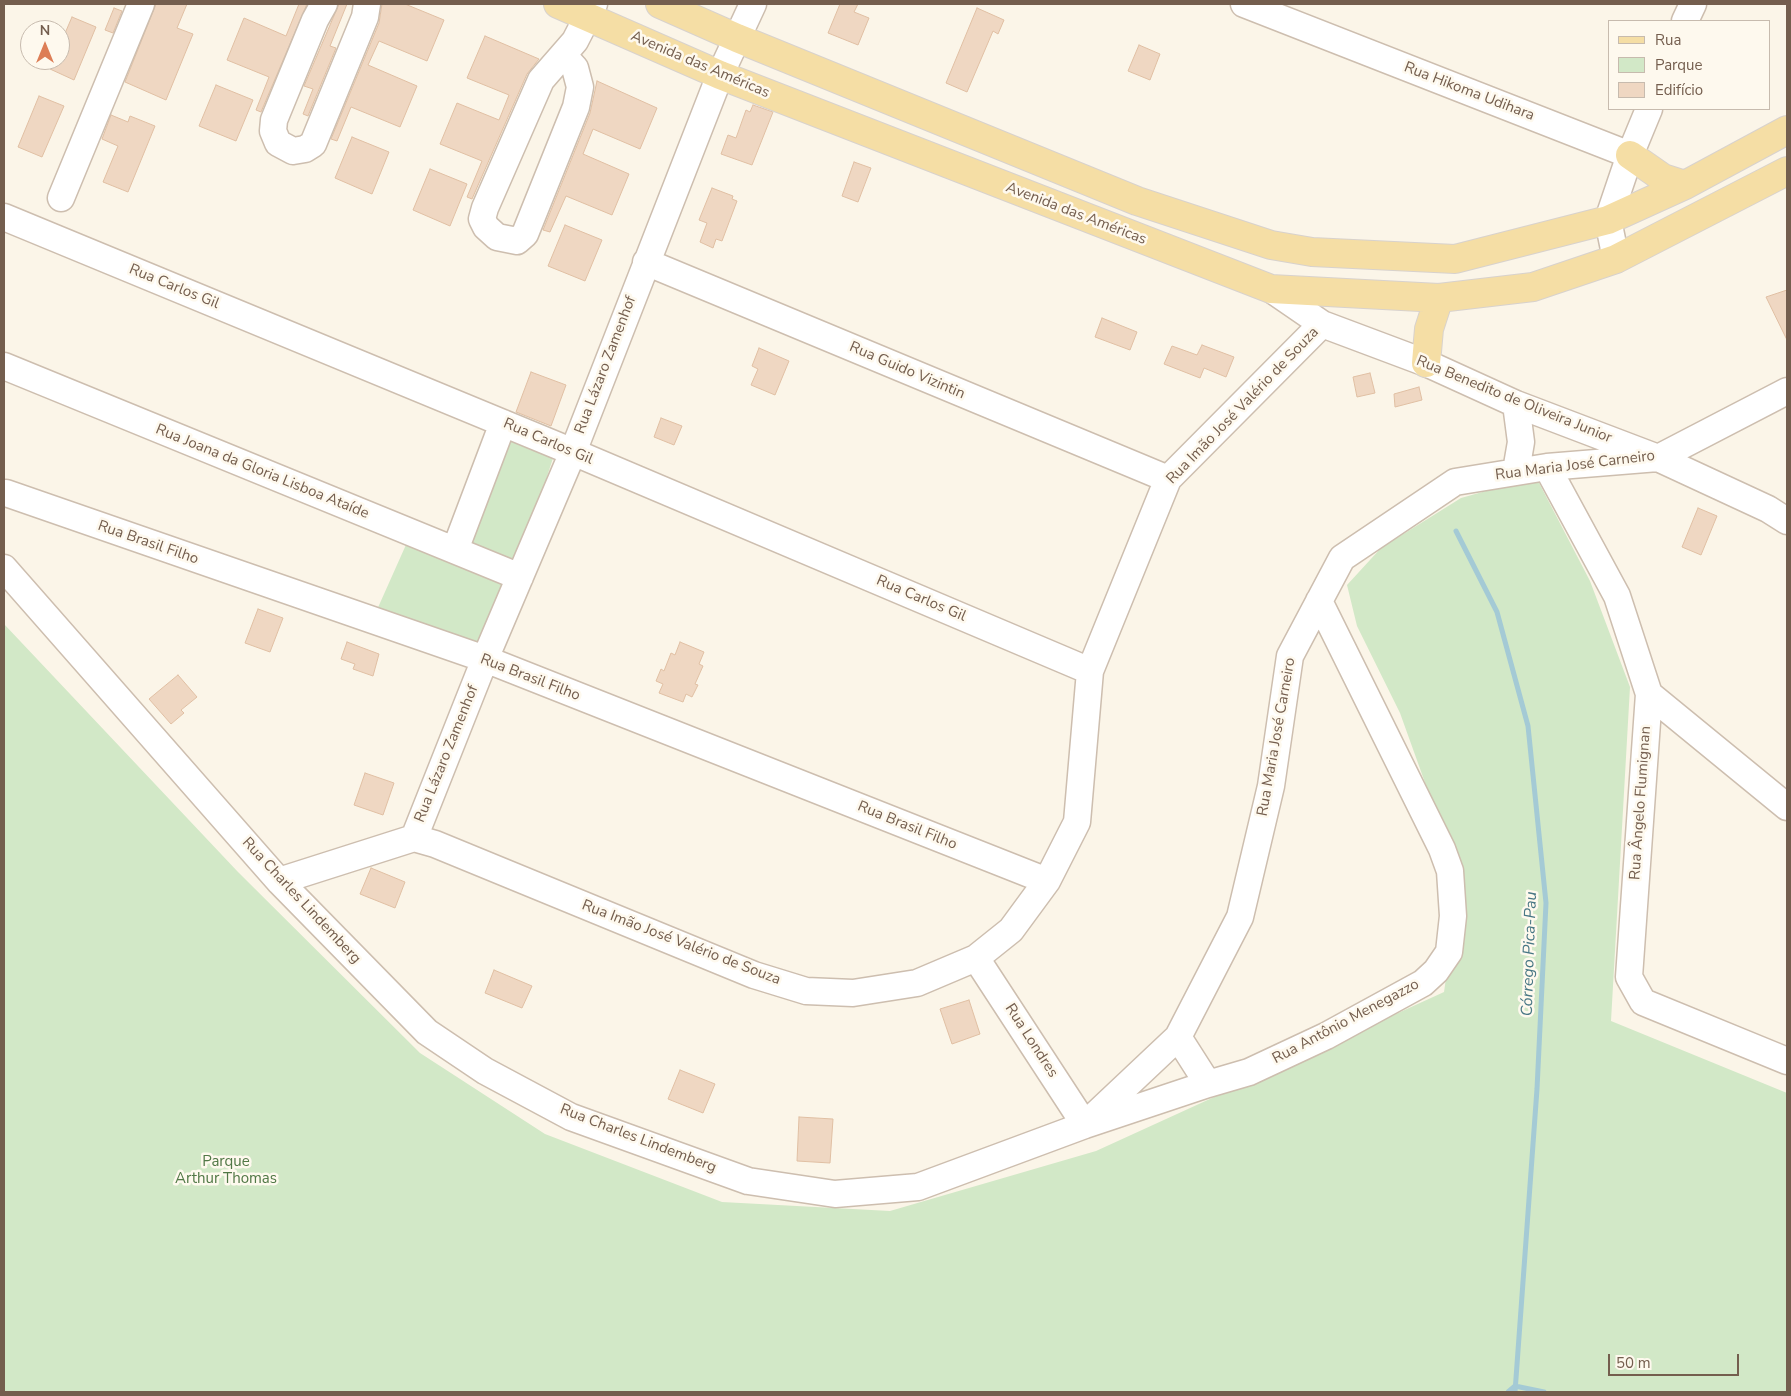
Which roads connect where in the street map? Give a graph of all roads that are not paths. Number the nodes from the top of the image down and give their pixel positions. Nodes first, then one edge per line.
1 (140, 4) edge
2 (324, 4) edge
3 (366, 4) edge
4 (558, 4) edge
5 (660, 4) edge
6 (753, 4) edge
7 (1244, 4) edge
8 (1693, 4) edge
9 (591, 10) edge
10 (1685, 20) edge
11 (737, 38) junction
12 (563, 55) junction
13 (720, 75) junction
14 (1650, 110) edge
15 (1787, 130) edge
16 (1630, 155) junction
17 (1787, 171) edge
18 (1684, 185) junction
19 (61, 198) dead end
20 (4, 217) edge
21 (1608, 220) junction
22 (1616, 259) junction
23 (646, 262) junction
24 (1271, 289) junction
25 (1439, 298) junction
26 (1322, 324) junction
27 (1426, 363) junction
28 (4, 366) edge
29 (1787, 391) edge
30 (1516, 404) junction
31 (503, 423) junction
32 (573, 452) junction
33 (1658, 458) junction
34 (1547, 467) junction
35 (1516, 471) junction
36 (1168, 479) junction
37 (4, 491) edge
38 (1787, 522) edge
39 (454, 550) junction
40 (4, 568) edge
41 (520, 577) junction
42 (1319, 601) junction
43 (485, 660) junction
44 (1090, 671) junction
45 (1649, 694) junction
46 (1787, 807) edge
47 (414, 838) junction
48 (279, 880) junction
49 (1047, 881) junction
50 (976, 958) junction
51 (1178, 1037) junction
52 (1787, 1060) edge
53 (1208, 1084) junction
54 (1085, 1124) junction

1 - 19 street
2 - 3 street
4 - 9 main road, Avenida das Américas
5 - 11 main road
6 - 11 street, Rua Lázaro Zamenhof
7 - 16 street, Rua Hikoma Udihara
8 - 10 street
9 - 12 street
9 - 13 main road, Avenida das Américas
11 - 13 street, Rua Lázaro Zamenhof
11 - 21 main road
12 - 12 street
13 - 23 street, Rua Lázaro Zamenhof
13 - 24 main road, Avenida das Américas
14 - 16 street
15 - 18 main road
16 - 18 main road
16 - 21 street
17 - 22 main road, Avenida das Américas
18 - 21 main road
20 - 31 street, Rua Carlos Gil
21 - 22 street
22 - 25 main road, Avenida das Américas
23 - 32 street, Rua Lázaro Zamenhof
23 - 36 street, Rua Guido Vizintin
24 - 25 main road, Avenida das Américas
24 - 26 street, Rua Benedito de Oliveira Junior
25 - 27 main road
26 - 27 street, Rua Benedito de Oliveira Junior
26 - 36 street, Rua Imão José Valério de Souza
27 - 30 street, Rua Benedito de Oliveira Junior
28 - 39 street, Rua Joana da Gloria Lisboa Ataíde
29 - 33 street, Rua Maria José Carneiro
30 - 33 street, Rua Benedito de Oliveira Junior
30 - 35 street
31 - 32 street, Rua Carlos Gil
31 - 39 street
32 - 41 street, Rua Lázaro Zamenhof
32 - 44 street, Rua Carlos Gil
33 - 34 street, Rua Maria José Carneiro
33 - 38 street, Rua Benedito de Oliveira Junior
34 - 35 street, Rua Maria José Carneiro
34 - 45 street, Rua Ângelo Flumignan
35 - 42 street, Rua Maria José Carneiro
36 - 44 street, Rua Imão José Valério de Souza
37 - 43 street, Rua Brasil Filho
39 - 41 street, Rua Joana da Gloria Lisboa Ataíde
40 - 48 street, Rua Charles Lindemberg
41 - 43 street, Rua Lázaro Zamenhof
42 - 51 street, Rua Maria José Carneiro
42 - 53 street, Rua Antônio Menegazzo
43 - 47 street, Rua Lázaro Zamenhof
43 - 49 street, Rua Brasil Filho
44 - 49 street, Rua Imão José Valério de Souza
45 - 46 street
45 - 52 street, Rua Ângelo Flumignan
47 - 48 street
47 - 50 street, Rua Imão José Valério de Souza
48 - 54 street, Rua Charles Lindemberg
49 - 50 street, Rua Imão José Valério de Souza
50 - 54 street, Rua Londres
51 - 53 street
51 - 54 street, Rua Charles Lindemberg
53 - 54 street, Rua Antônio Menegazzo

